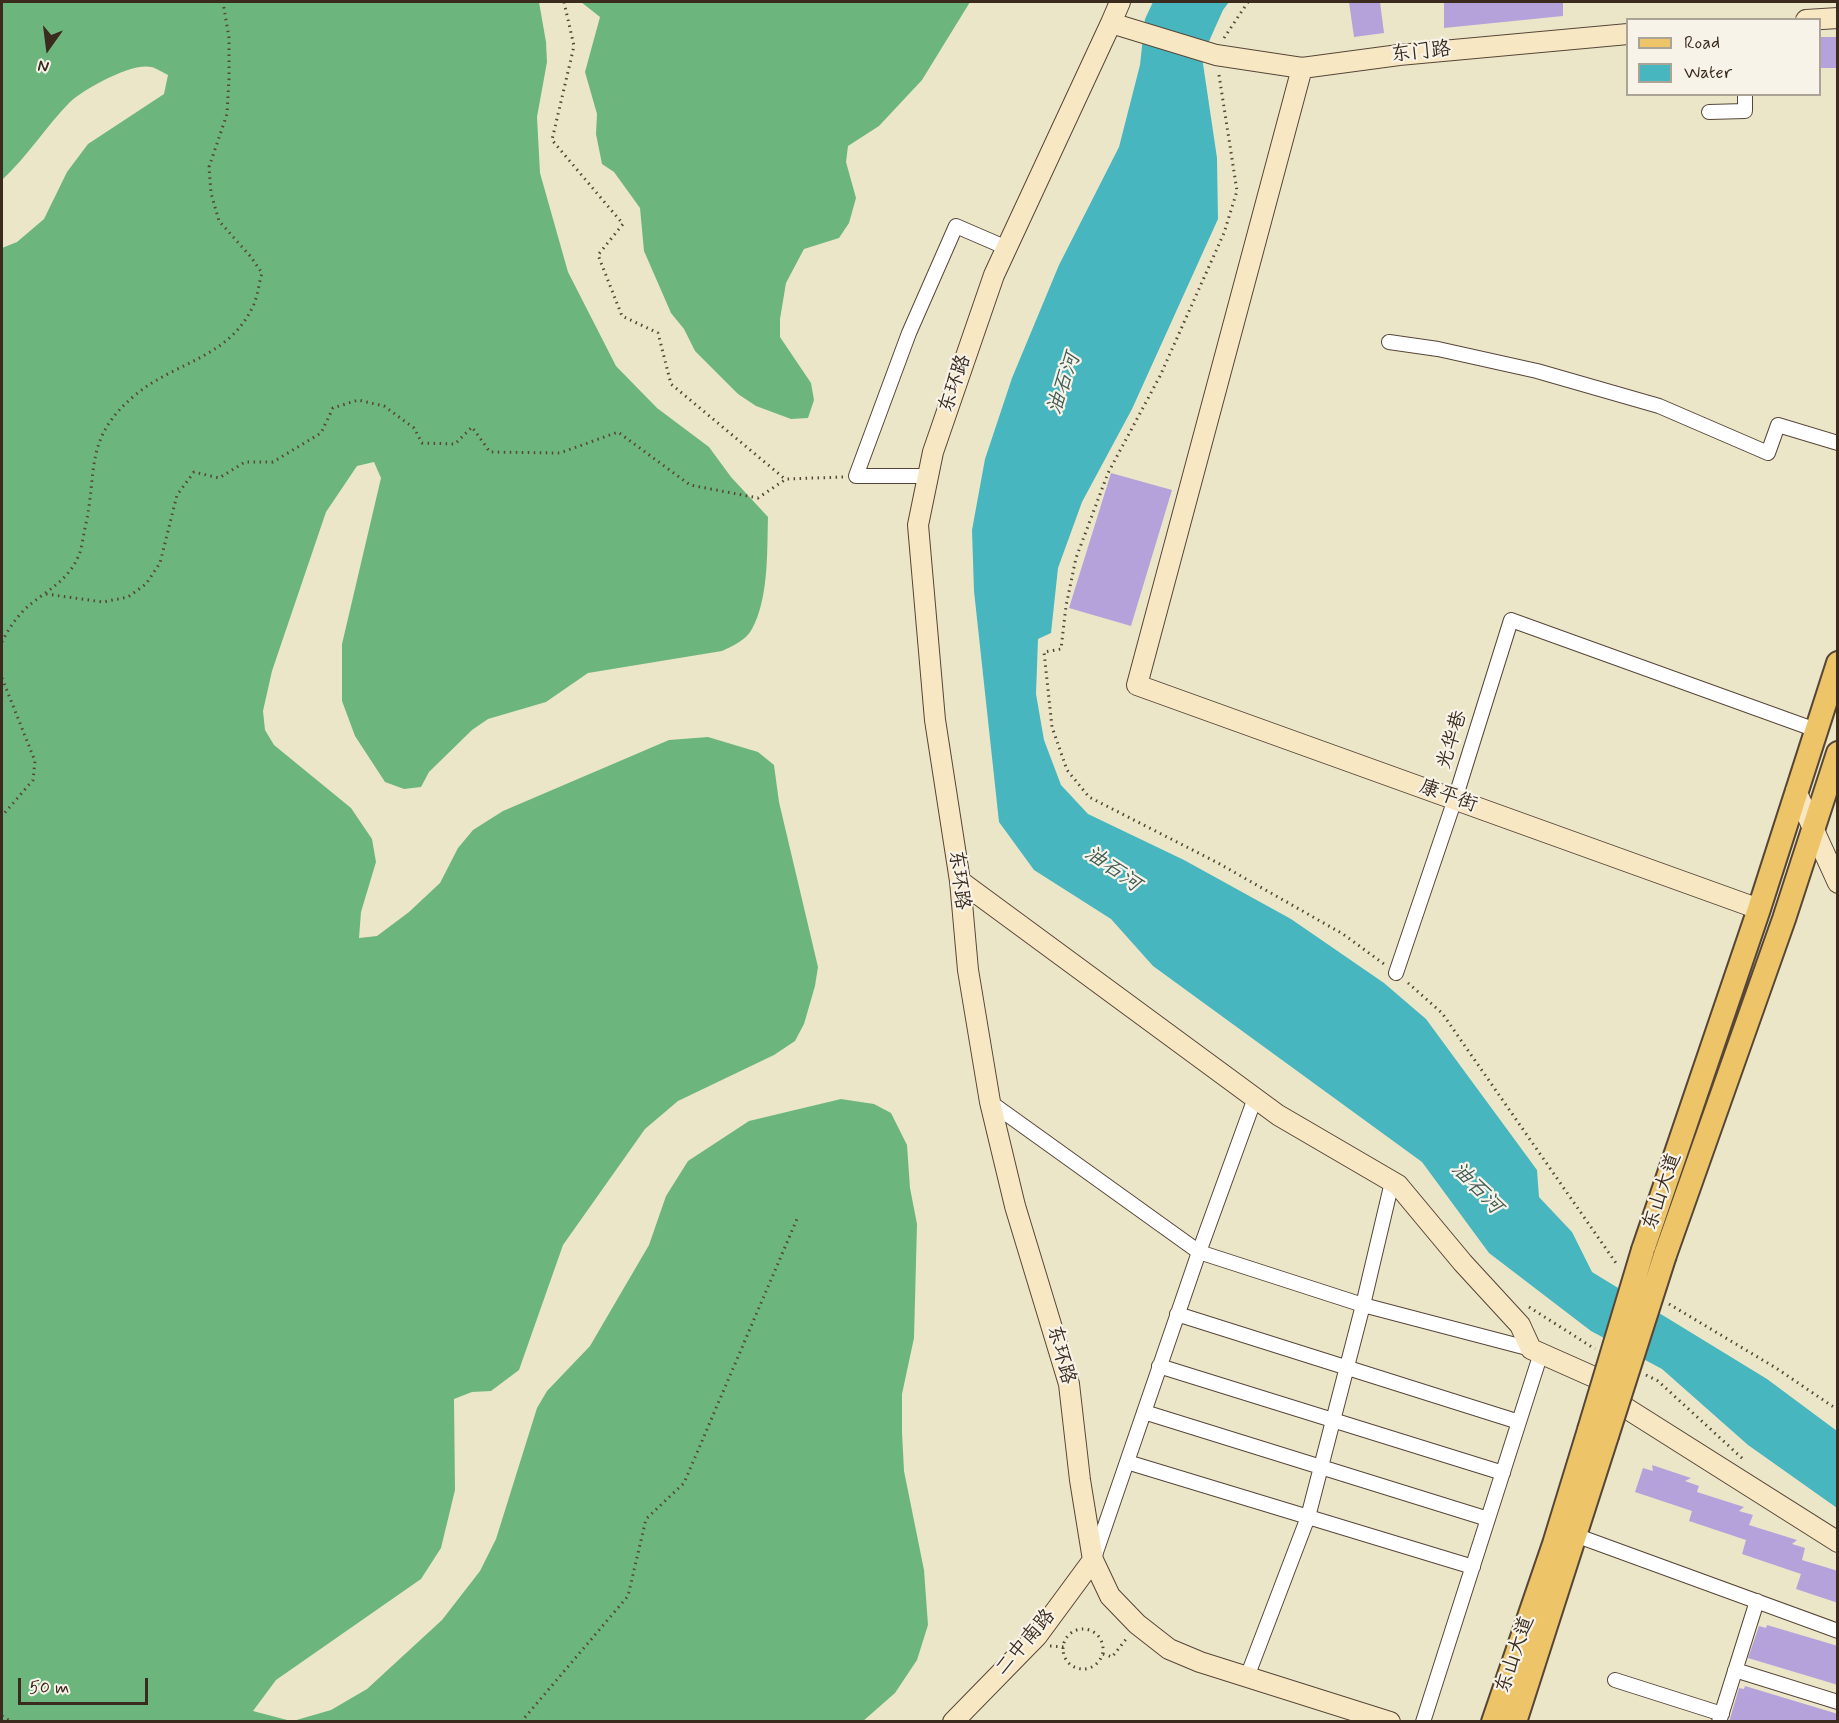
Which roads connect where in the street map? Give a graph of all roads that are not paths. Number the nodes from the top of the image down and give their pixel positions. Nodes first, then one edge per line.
1 (1120, 2) edge
2 (1838, 18) edge
3 (1821, 19) edge
4 (1120, 26) junction
5 (1626, 34) edge
6 (1302, 68) junction
7 (1745, 96) edge
8 (1708, 112) dead end
9 (1007, 248) junction
10 (1389, 342) dead end
11 (1838, 443) edge
12 (928, 476) junction
13 (1838, 663) edge
14 (1816, 730) junction
15 (1838, 753) edge
16 (1797, 791) junction
17 (1455, 799) junction
18 (1813, 829) junction
19 (960, 881) junction
20 (1838, 883) edge
21 (1759, 909) junction
22 (1396, 973) dead end
23 (1255, 1098) junction
24 (990, 1102) junction
25 (1392, 1182) junction
26 (1199, 1252) junction
27 (1654, 1253) junction
28 (1363, 1305) junction
29 (1177, 1314) junction
30 (1536, 1351) junction
31 (1159, 1366) junction
32 (1347, 1368) junction
33 (1603, 1381) junction
34 (1618, 1403) junction
35 (1144, 1412) junction
36 (1333, 1420) junction
37 (1519, 1422) junction
38 (1598, 1433) junction
39 (1126, 1462) junction
40 (1321, 1467) junction
41 (1503, 1473) junction
42 (1308, 1517) junction
43 (1488, 1519) junction
44 (1575, 1535) junction
45 (1838, 1542) edge
46 (1093, 1560) junction
47 (1473, 1567) junction
48 (1757, 1602) junction
49 (1838, 1631) edge
50 (1735, 1670) junction
51 (1247, 1677) junction
52 (1615, 1680) dead end
53 (1838, 1702) edge
54 (1721, 1718) edge
55 (953, 1722) edge
56 (1390, 1722) edge
57 (1423, 1722) edge
58 (1494, 1722) edge
59 (1515, 1722) edge

1 - 4 street, 东环路
2 - 3 street
4 - 6 street, 东门路
4 - 9 street, 东环路
5 - 6 street, 东门路
6 - 17 street, 康平街
7 - 8 street
9 - 12 street, 东环路
9 - 12 street
10 - 11 street
12 - 19 street, 东环路
13 - 14 main road, 东山大道
14 - 16 main road, 东山大道
14 - 17 street, 光华巷
15 - 18 main road, 东山大道
16 - 18 street
16 - 21 main road, 东山大道
17 - 21 street, 康平街
17 - 22 street, 光华巷
18 - 20 street
18 - 27 main road, 东山大道
19 - 23 street
19 - 24 street, 东环路
21 - 27 main road, 东山大道
23 - 25 street
23 - 26 street
24 - 26 street
24 - 46 street, 东环路
25 - 28 street
25 - 30 street
26 - 28 street
26 - 29 street
27 - 33 main road, 东山大道, bridge
27 - 34 main road, 东山大道, bridge
28 - 30 street
28 - 32 street
29 - 31 street
29 - 32 street
30 - 33 street
30 - 37 street
31 - 35 street
31 - 36 street
32 - 36 street
32 - 37 street
33 - 38 main road, 东山大道, bridge
34 - 38 main road, 东山大道, bridge
34 - 45 street
35 - 39 street
35 - 40 street
36 - 40 street
36 - 41 street
37 - 41 street
38 - 44 main road, 东山大道
38 - 58 main road, 东山大道
39 - 42 street
39 - 46 street
40 - 42 street
40 - 43 street
41 - 43 street
42 - 47 street
42 - 51 street
43 - 47 street
44 - 48 street
44 - 59 main road, 东山大道
46 - 51 street, 东环路
46 - 55 street, 二中南路
47 - 57 street
48 - 49 street
48 - 50 street
50 - 53 street
50 - 54 street
51 - 56 street, 东环路
52 - 54 street

